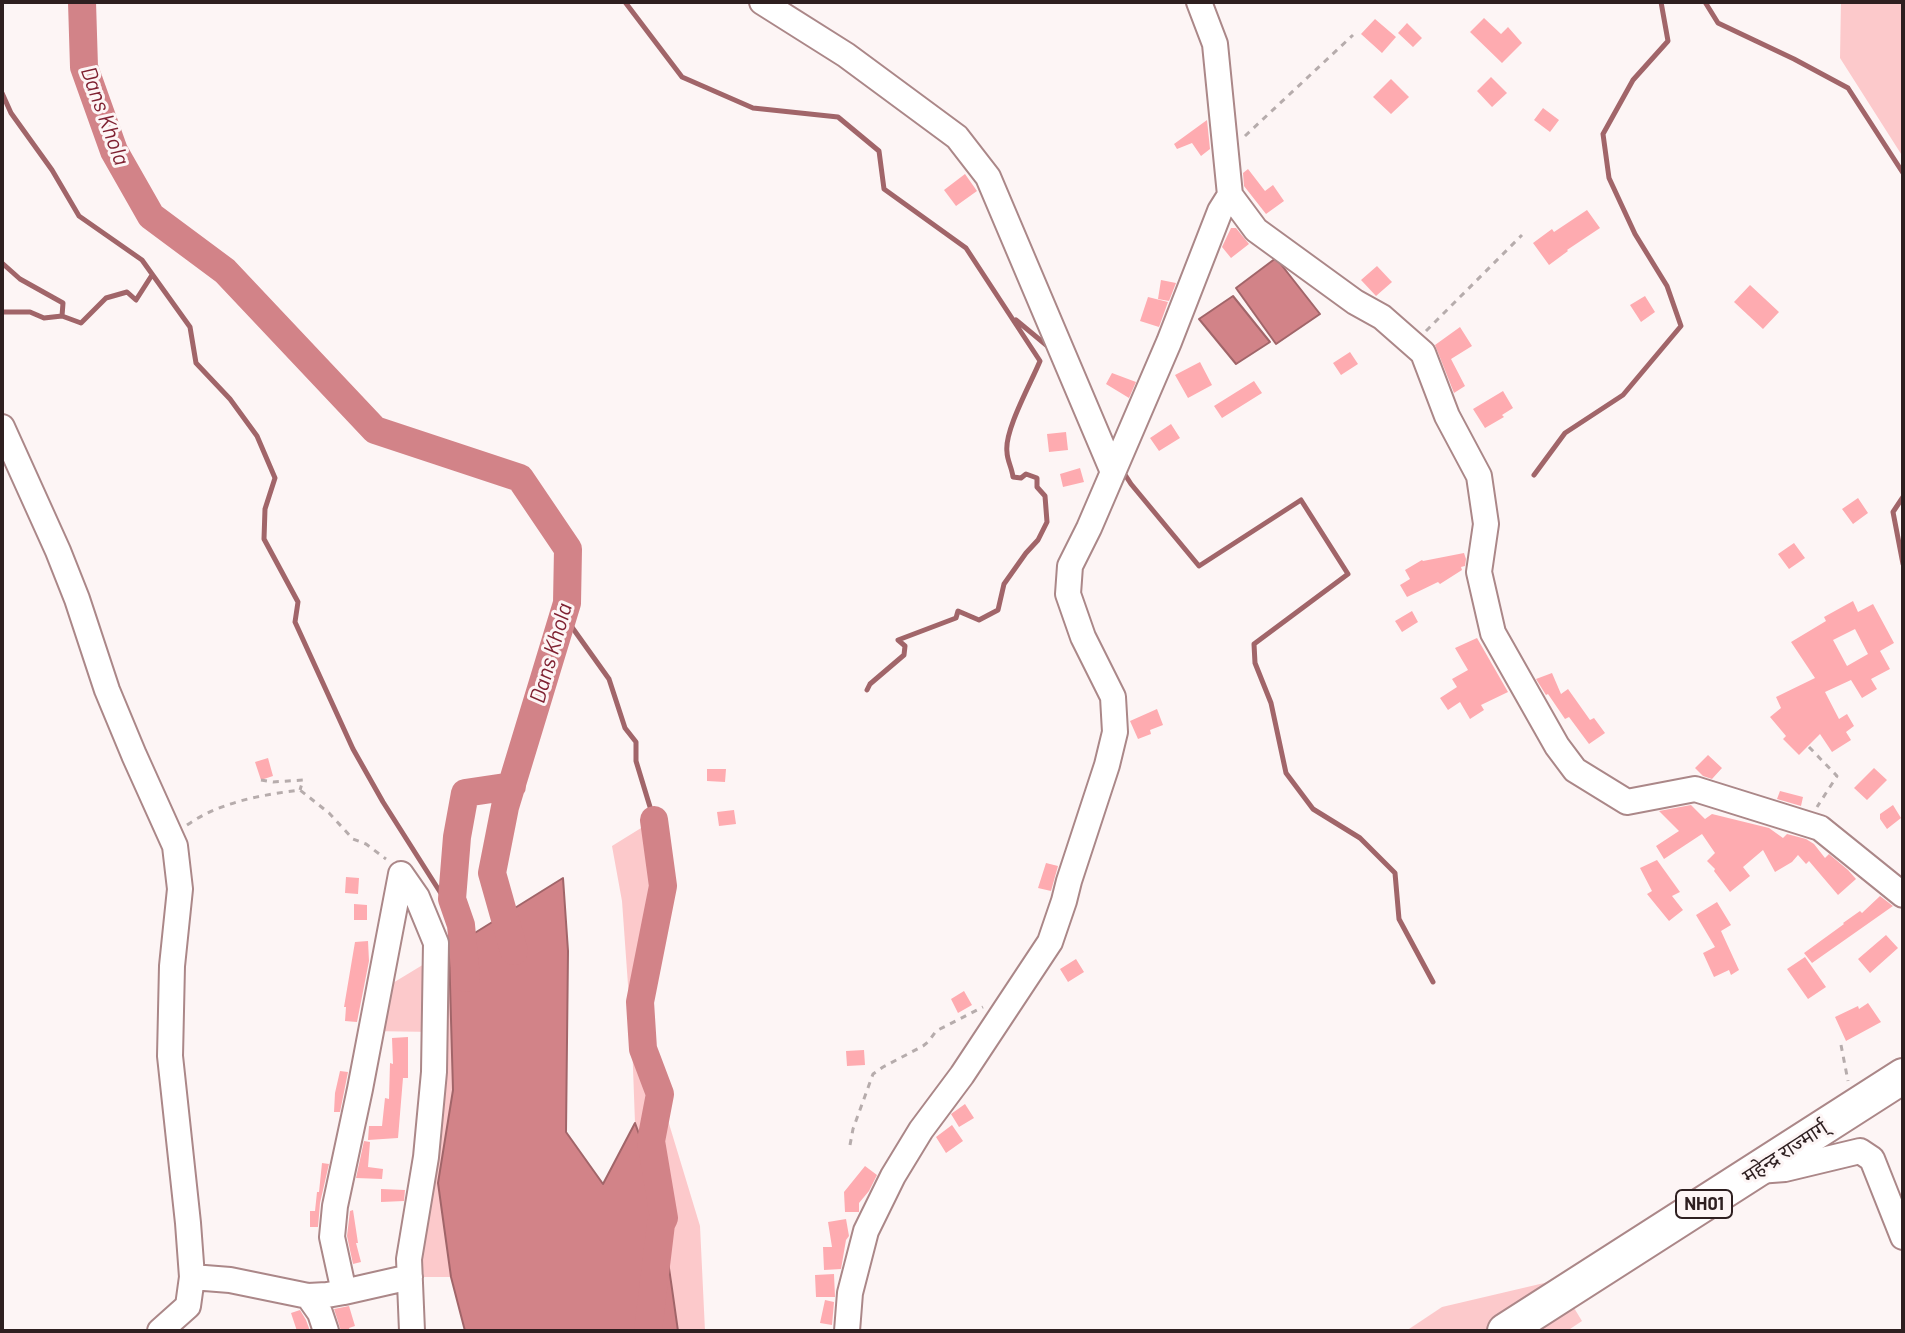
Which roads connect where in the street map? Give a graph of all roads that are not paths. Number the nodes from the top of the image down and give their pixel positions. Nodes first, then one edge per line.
1 (762, 2) edge
2 (1199, 2) edge
3 (1230, 195) junction
4 (2, 427) edge
5 (1113, 472) junction
6 (1903, 895) edge
7 (1903, 1076) edge
8 (1756, 1171) junction
9 (1903, 1237) edge
10 (192, 1277) junction
11 (410, 1277) junction
12 (344, 1292) junction
13 (308, 1296) junction
14 (160, 1331) edge
15 (326, 1331) edge
16 (412, 1331) edge
17 (847, 1331) edge
18 (1505, 1331) edge

1 - 5 street
2 - 3 street
3 - 5 street
3 - 6 street
4 - 10 street
5 - 17 street
7 - 8 highway, महेन्द्र राज्मार्ग् / NH01
8 - 9 street
8 - 18 highway, महेन्द्र राज्मार्ग् / NH01
10 - 13 street
10 - 14 street
11 - 12 street
11 - 12 street
11 - 16 street
12 - 13 street
13 - 15 street

